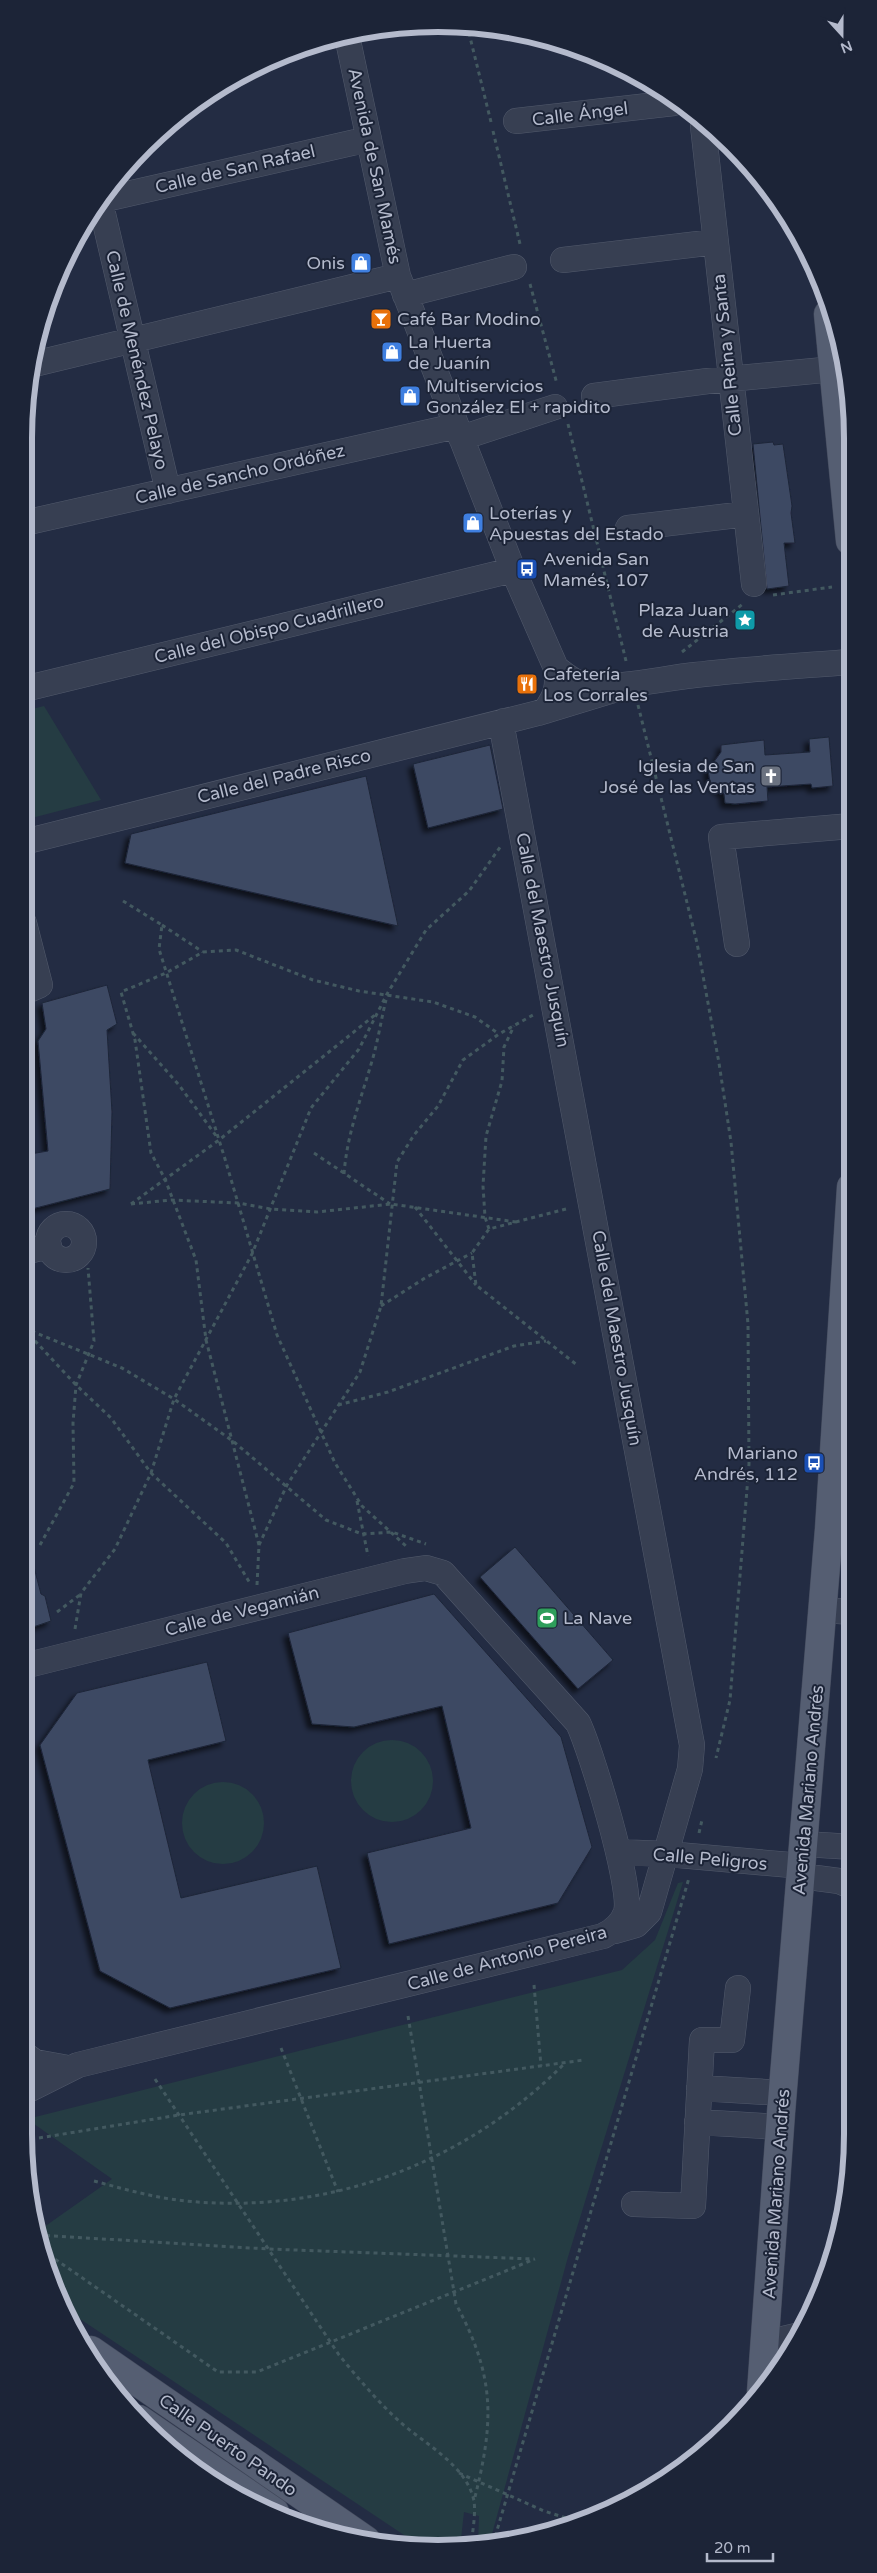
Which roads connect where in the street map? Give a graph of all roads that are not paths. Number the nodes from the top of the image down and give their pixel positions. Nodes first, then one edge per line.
1 (348, 42) edge
2 (668, 104) edge
3 (516, 121) dead end
4 (703, 131) edge
5 (369, 139) junction
6 (112, 197) edge
7 (102, 211) edge
8 (714, 242) junction
9 (563, 260) dead end
10 (521, 266) road end
11 (402, 285) junction
12 (830, 329) edge
13 (132, 340) junction
14 (39, 363) edge
15 (834, 369) junction
16 (730, 379) junction
17 (594, 396) dead end
18 (560, 405) road end
19 (844, 424) edge
20 (458, 432) junction
21 (168, 491) junction
22 (746, 514) junction
23 (32, 521) edge
24 (628, 528) dead end
25 (513, 570) junction
26 (758, 593) road end
27 (844, 663) edge
28 (556, 668) junction
29 (632, 682) junction
30 (32, 687) edge
31 (545, 711) junction
32 (504, 721) junction
33 (844, 827) edge
34 (32, 840) edge
35 (737, 944) dead end
36 (32, 954) edge
37 (32, 988) edge
38 (49, 1246) dead end
39 (32, 1250) edge
40 (844, 1385) edge
41 (457, 1585) joint
42 (823, 1610) junction
43 (844, 1611) edge
44 (32, 1664) edge
45 (844, 1850) edge
46 (618, 1852) junction
47 (667, 1854) junction
48 (802, 1862) junction
49 (844, 1883) edge
50 (615, 1931) junction
51 (738, 1988) dead end
52 (32, 2060) edge
53 (68, 2068) junction
54 (32, 2088) edge
55 (700, 2088) junction
56 (783, 2093) junction
57 (698, 2122) junction
58 (780, 2127) junction
59 (634, 2204) dead end
60 (790, 2337) edge
61 (766, 2343) junction
62 (97, 2354) edge
63 (762, 2380) edge
64 (176, 2445) edge
65 (245, 2491) edge
66 (354, 2532) edge

1 - 5 street, Avenida de San Mamés
2 - 3 street, Calle Ángel
4 - 8 street, Calle Reina y Santa
5 - 6 street, Calle de San Rafael
5 - 11 street, Avenida de San Mamés
7 - 13 street, Calle de Menéndez Pelayo
8 - 9 street
8 - 16 street, Calle Reina y Santa
10 - 11 street
11 - 13 street
11 - 20 street, Avenida de San Mamés
12 - 15 main road
13 - 14 street
13 - 21 street, Calle de Menéndez Pelayo
15 - 16 street
15 - 19 main road
16 - 17 street
16 - 22 street, Calle Reina y Santa
18 - 20 street
20 - 21 street, Calle de Sancho Ordóñez
20 - 25 street, Avenida de San Mamés
21 - 23 street, Calle de Sancho Ordóñez
22 - 24 street
22 - 26 street, Calle Reina y Santa
25 - 28 street, Avenida de San Mamés
25 - 30 street, Calle del Obispo Cuadrillero
27 - 29 street
28 - 29 street
28 - 31 street
29 - 31 street, Calle del Padre Risco
31 - 32 street, Calle del Padre Risco
32 - 34 street, Calle del Padre Risco
32 - 47 street, Calle del Maestro Jusquín
33 - 35 street
36 - 37 street
38 - 39 street
40 - 42 main road, Avenida Mariano Andrés
41 - 44 street, Calle de Vegamián
41 - 46 street, Calle de Antonio Pereira
42 - 43 street
42 - 48 main road, Avenida Mariano Andrés
45 - 48 street
46 - 47 street, Calle Peligros
46 - 50 street, Calle de Antonio Pereira
47 - 48 street, Calle Peligros
47 - 50 street, Calle del Maestro Jusquín
48 - 49 street
48 - 56 main road, Avenida Mariano Andrés
50 - 53 street, Calle de Antonio Pereira
51 - 55 street
52 - 53 street, Calle de Antonio Pereira
53 - 54 street, Calle de Antonio Pereira
55 - 56 street
55 - 57 street
56 - 58 main road, Avenida Mariano Andrés
57 - 58 street
57 - 59 street
58 - 61 main road, Avenida Mariano Andrés
60 - 61 street
61 - 63 main road, Avenida Mariano Andrés
62 - 66 main road, Calle Puerto Pando
64 - 65 main road, Calle Puerto Pando

